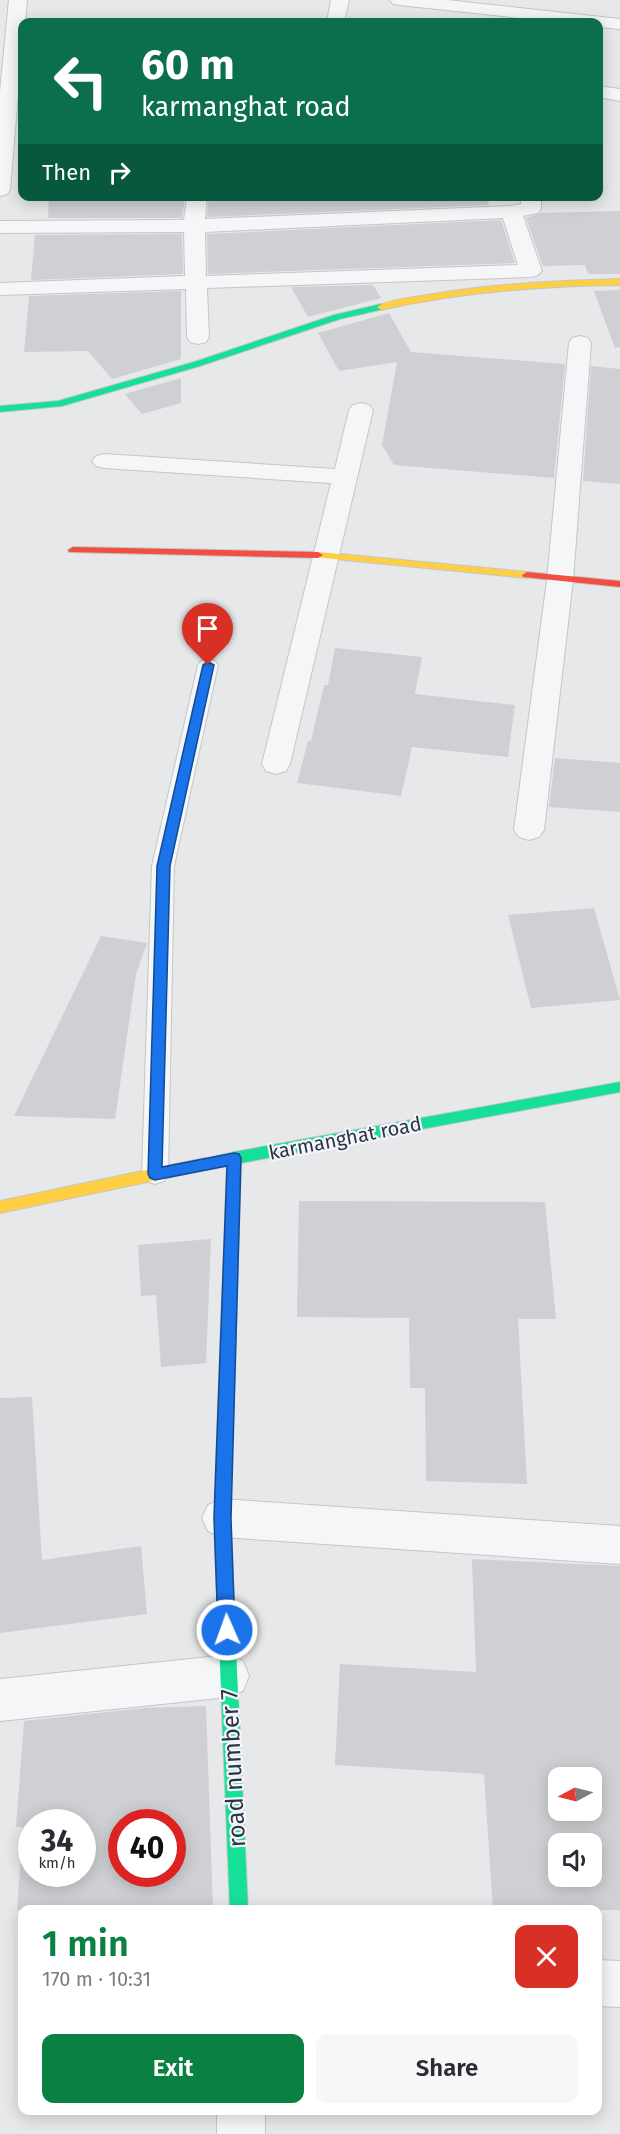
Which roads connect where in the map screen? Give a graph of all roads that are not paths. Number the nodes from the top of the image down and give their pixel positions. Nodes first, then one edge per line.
1 (18, 0) edge
2 (340, 0) edge
3 (399, 0) edge
4 (337, 18) edge
5 (565, 18) edge
6 (603, 22) edge
7 (620, 24) edge
8 (18, 44) edge
9 (603, 92) edge
10 (620, 95) edge
11 (0, 190) edge
12 (196, 201) edge
13 (531, 201) edge
14 (511, 212) junction
15 (194, 226) junction
16 (0, 227) edge
17 (196, 282) junction
18 (620, 282) edge
19 (0, 289) edge
20 (198, 337) dead end
21 (580, 342) dead end
22 (0, 409) edge
23 (361, 410) dead end
24 (104, 461) dead end
25 (345, 477) junction
26 (73, 550) dead end
27 (327, 555) junction
28 (560, 580) junction
29 (620, 584) edge
30 (208, 665) dead end
31 (276, 764) dead end
32 (529, 830) dead end
33 (620, 1087) edge
34 (234, 1158) junction
35 (155, 1174) junction
36 (0, 1207) edge
37 (222, 1518) junction
38 (620, 1545) edge
39 (228, 1676) junction
40 (0, 1700) edge
41 (239, 1905) edge
42 (602, 1983) edge
43 (620, 1984) edge
44 (241, 2115) edge
45 (240, 2134) edge

1 - 8 street
2 - 4 street
3 - 5 street
6 - 7 street
8 - 11 street
9 - 10 street
12 - 15 street
13 - 14 street
14 - 15 street
14 - 17 street
15 - 16 street
15 - 17 street
17 - 19 street
17 - 20 street
18 - 22 street
21 - 28 street
23 - 25 street
24 - 25 street
25 - 27 street
26 - 27 street
27 - 28 street
27 - 31 street
28 - 29 street
28 - 32 street
30 - 35 lane
33 - 34 street, karmanghat road
34 - 35 street, karmanghat road
34 - 37 street, road number 7
35 - 36 street, karmanghat road
37 - 38 street
37 - 39 street, road number 7
39 - 40 street
39 - 41 street, road number 7
42 - 43 street
44 - 45 street

